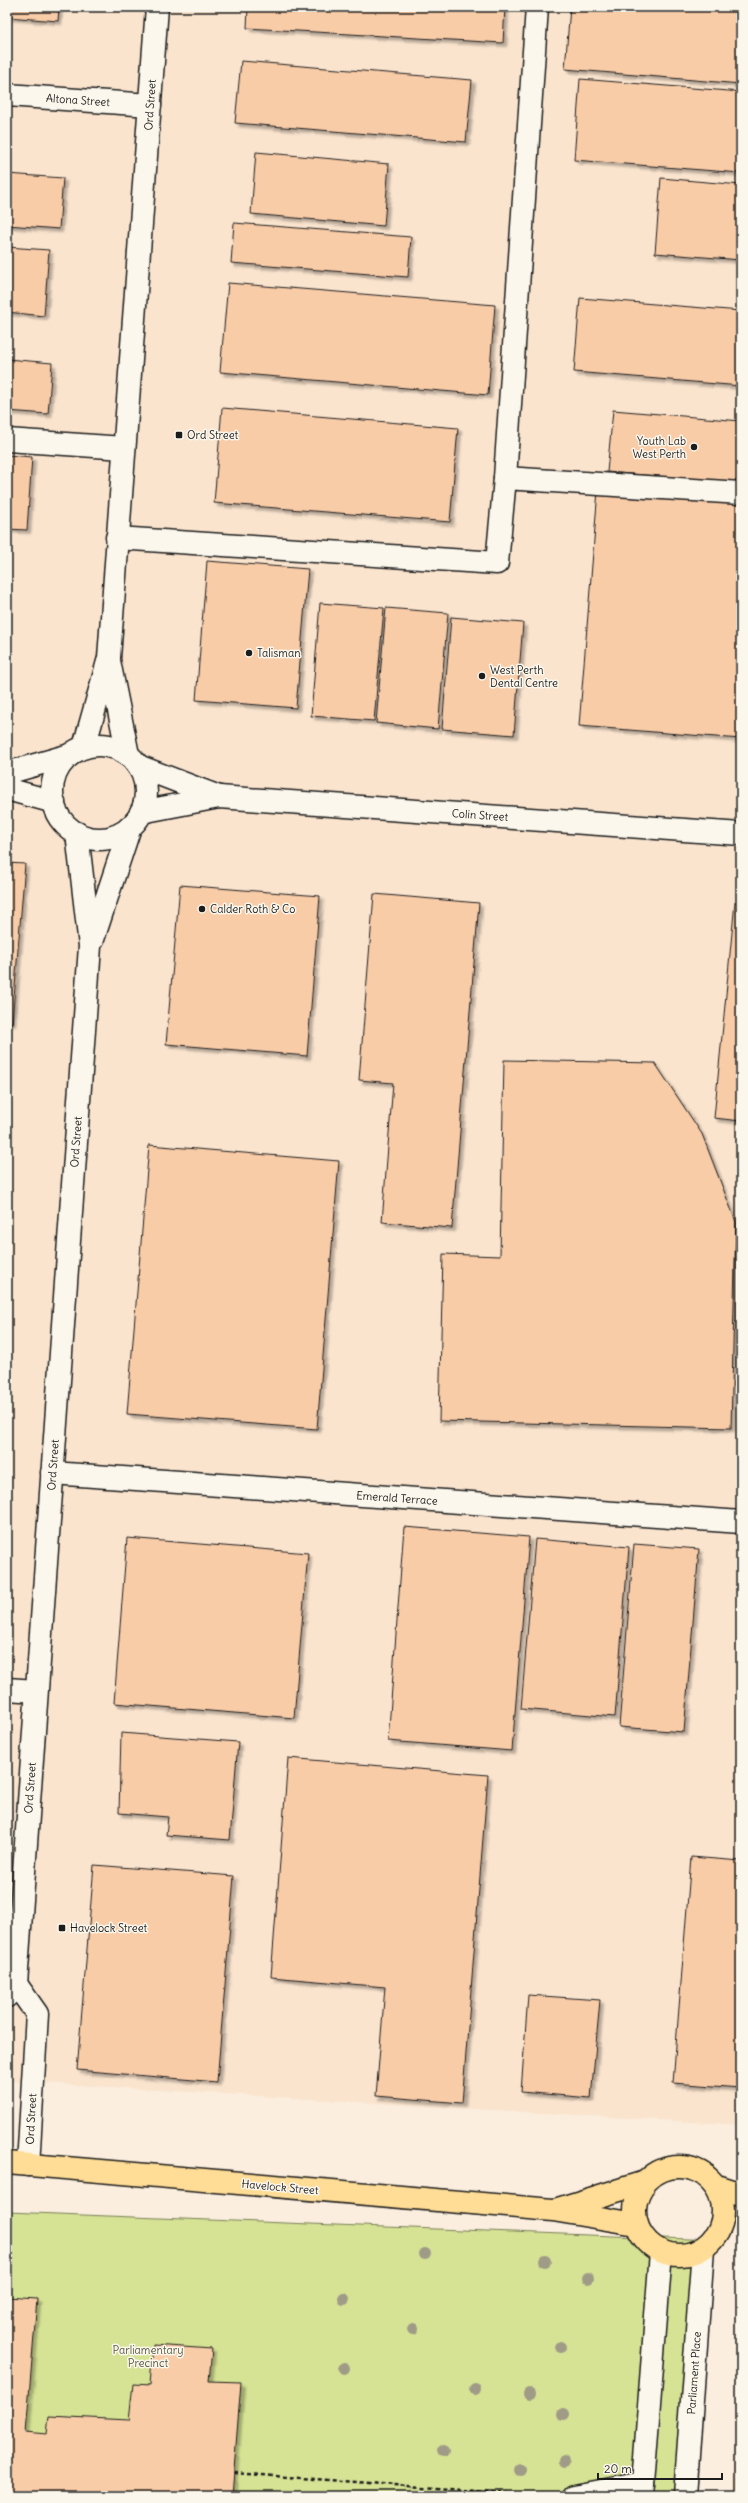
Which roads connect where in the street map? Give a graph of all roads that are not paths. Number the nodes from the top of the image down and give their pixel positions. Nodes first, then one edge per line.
1 (158, 7) edge
2 (537, 7) edge
3 (7, 95) edge
4 (150, 105) junction
5 (7, 440) edge
6 (124, 448) junction
7 (505, 478) junction
8 (741, 493) edge
9 (117, 538) junction
10 (109, 658) junction
11 (77, 751) junction
12 (133, 761) junction
13 (7, 773) edge
14 (7, 789) edge
15 (219, 797) junction
16 (54, 802) junction
17 (136, 820) junction
18 (77, 833) junction
19 (741, 834) edge
20 (90, 946) junction
21 (52, 1473) junction
22 (741, 1522) edge
23 (7, 1689) edge
24 (36, 1692) junction
25 (11, 1990) edge
26 (18, 2164) edge
27 (645, 2182) junction
28 (716, 2186) junction
29 (741, 2194) edge
30 (553, 2210) junction
31 (636, 2224) junction
32 (731, 2224) edge
33 (703, 2249) junction
34 (661, 2252) junction
35 (643, 2490) edge
36 (575, 2496) edge
37 (685, 2496) edge

1 - 4 street, Ord Street
2 - 7 street
3 - 4 street, Altona Street
4 - 6 street, Ord Street
5 - 6 street
6 - 9 street, Ord Street
7 - 8 street
7 - 9 street
9 - 10 street, Ord Street
10 - 11 street, Ord Street
10 - 12 street, Ord Street
11 - 12 street
11 - 13 street
11 - 16 street
12 - 15 street, Colin Street
12 - 17 street
14 - 16 street
15 - 17 street, Colin Street
15 - 19 street, Colin Street
16 - 18 street
17 - 18 street
17 - 20 street, Ord Street
18 - 20 street, Ord Street
20 - 21 street, Ord Street
21 - 22 street, Emerald Terrace
21 - 24 street, Ord Street
23 - 24 street
24 - 25 street, Ord Street
25 - 26 street, Ord Street
26 - 30 main road, Havelock Street
27 - 28 main road
27 - 30 main road, Havelock Street
27 - 31 main road
28 - 29 main road
28 - 32 main road
30 - 31 main road, Havelock Street
31 - 34 main road
32 - 33 main road
33 - 34 main road
33 - 37 street, Parliament Place
34 - 35 street
35 - 36 street

